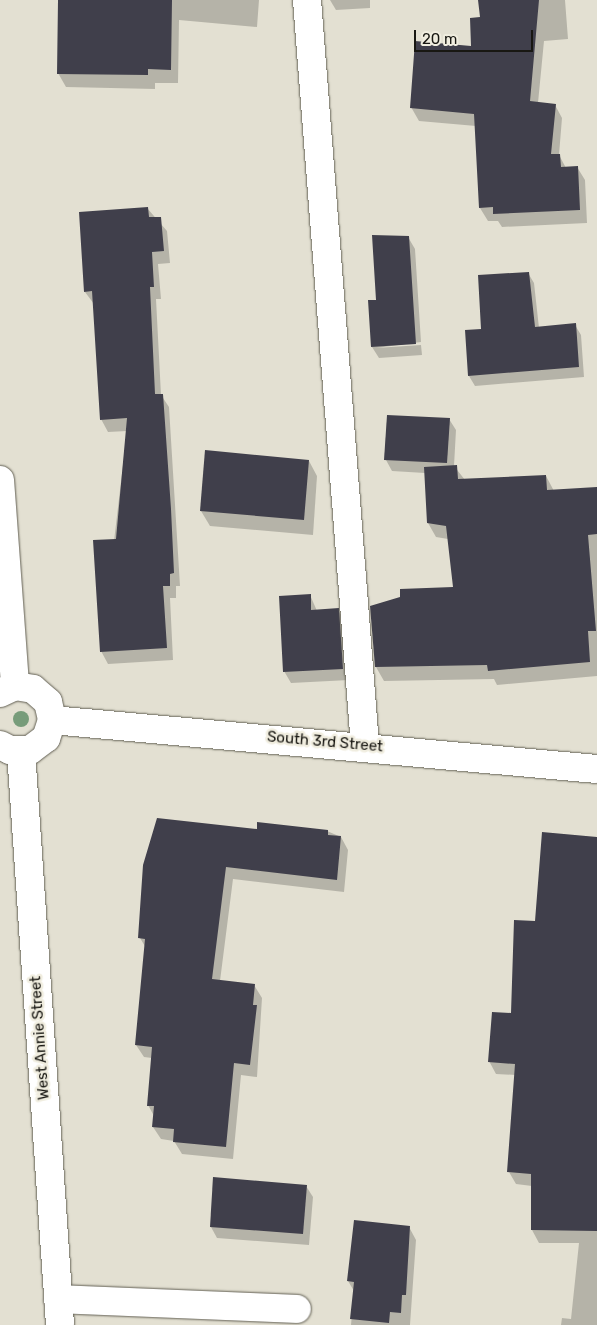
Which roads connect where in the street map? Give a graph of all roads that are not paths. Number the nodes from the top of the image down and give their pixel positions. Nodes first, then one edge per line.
1 (307, 0) edge
2 (0, 480) edge
3 (7, 689) edge
4 (52, 720) junction
5 (365, 745) junction
6 (10, 748) edge
7 (597, 769) edge
8 (297, 1310) dead end
9 (59, 1312) edge

1 - 5 street
2 - 3 street
3 - 4 street
4 - 5 street, South 3rd Street
4 - 6 street
5 - 7 street, South 3rd Street
6 - 9 street, West Annie Street
8 - 9 street

